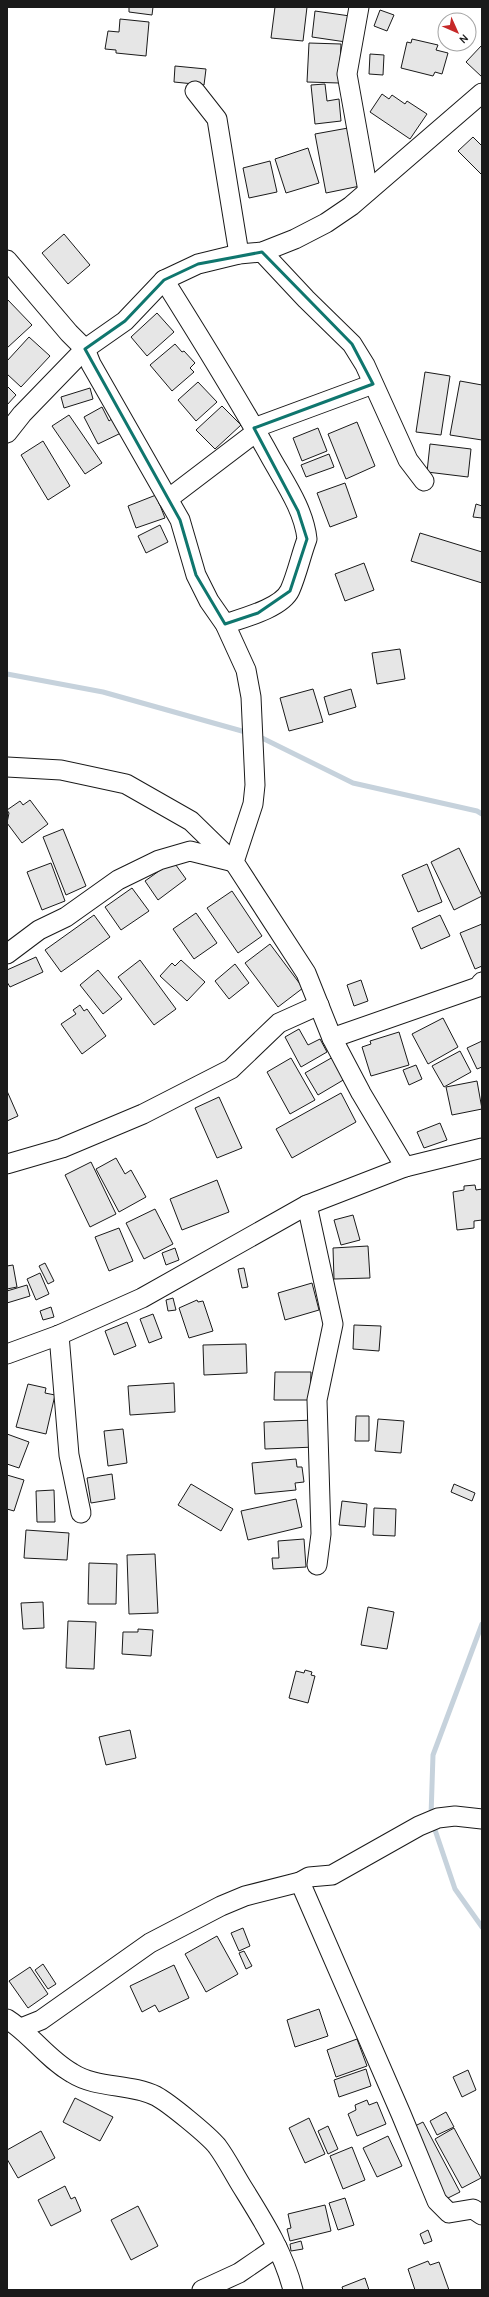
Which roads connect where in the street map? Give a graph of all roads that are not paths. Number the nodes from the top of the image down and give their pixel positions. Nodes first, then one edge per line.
1 (359, 7) edge
2 (195, 91) dead end
3 (482, 93) edge
4 (368, 191) junction
5 (262, 252) junction
6 (239, 254) junction
7 (7, 260) edge
8 (164, 280) junction
9 (85, 349) junction
10 (373, 384) junction
11 (255, 430) junction
12 (7, 433) edge
13 (424, 481) dead end
14 (168, 499) junction
15 (225, 624) junction
16 (7, 767) edge
17 (234, 862) junction
18 (7, 954) edge
19 (482, 982) edge
20 (319, 1005) junction
21 (332, 1038) junction
22 (482, 1148) edge
23 (7, 1164) edge
24 (405, 1167) junction
25 (307, 1205) junction
26 (59, 1335) junction
27 (7, 1354) edge
28 (81, 1513) dead end
29 (317, 1565) dead end
30 (482, 1819) edge
31 (300, 1882) junction
32 (14, 2024) edge
33 (482, 2215) edge
34 (277, 2247) junction
35 (202, 2290) edge
36 (293, 2290) edge

1 - 4 street
2 - 6 street
3 - 4 street
4 - 5 street
5 - 6 street
5 - 10 street
6 - 8 street
7 - 9 street
8 - 9 street
8 - 11 street
9 - 12 street
9 - 14 street
10 - 11 street
10 - 13 street
11 - 14 street
11 - 15 street
14 - 15 street
15 - 17 street
16 - 17 street
17 - 18 street
17 - 20 street
19 - 21 street
20 - 21 street
20 - 23 street
21 - 24 street
22 - 24 street
24 - 25 street
25 - 26 street
25 - 29 street
26 - 27 street
26 - 28 street
30 - 31 street
31 - 32 street
31 - 33 street
32 - 34 street
34 - 35 street
34 - 36 street

